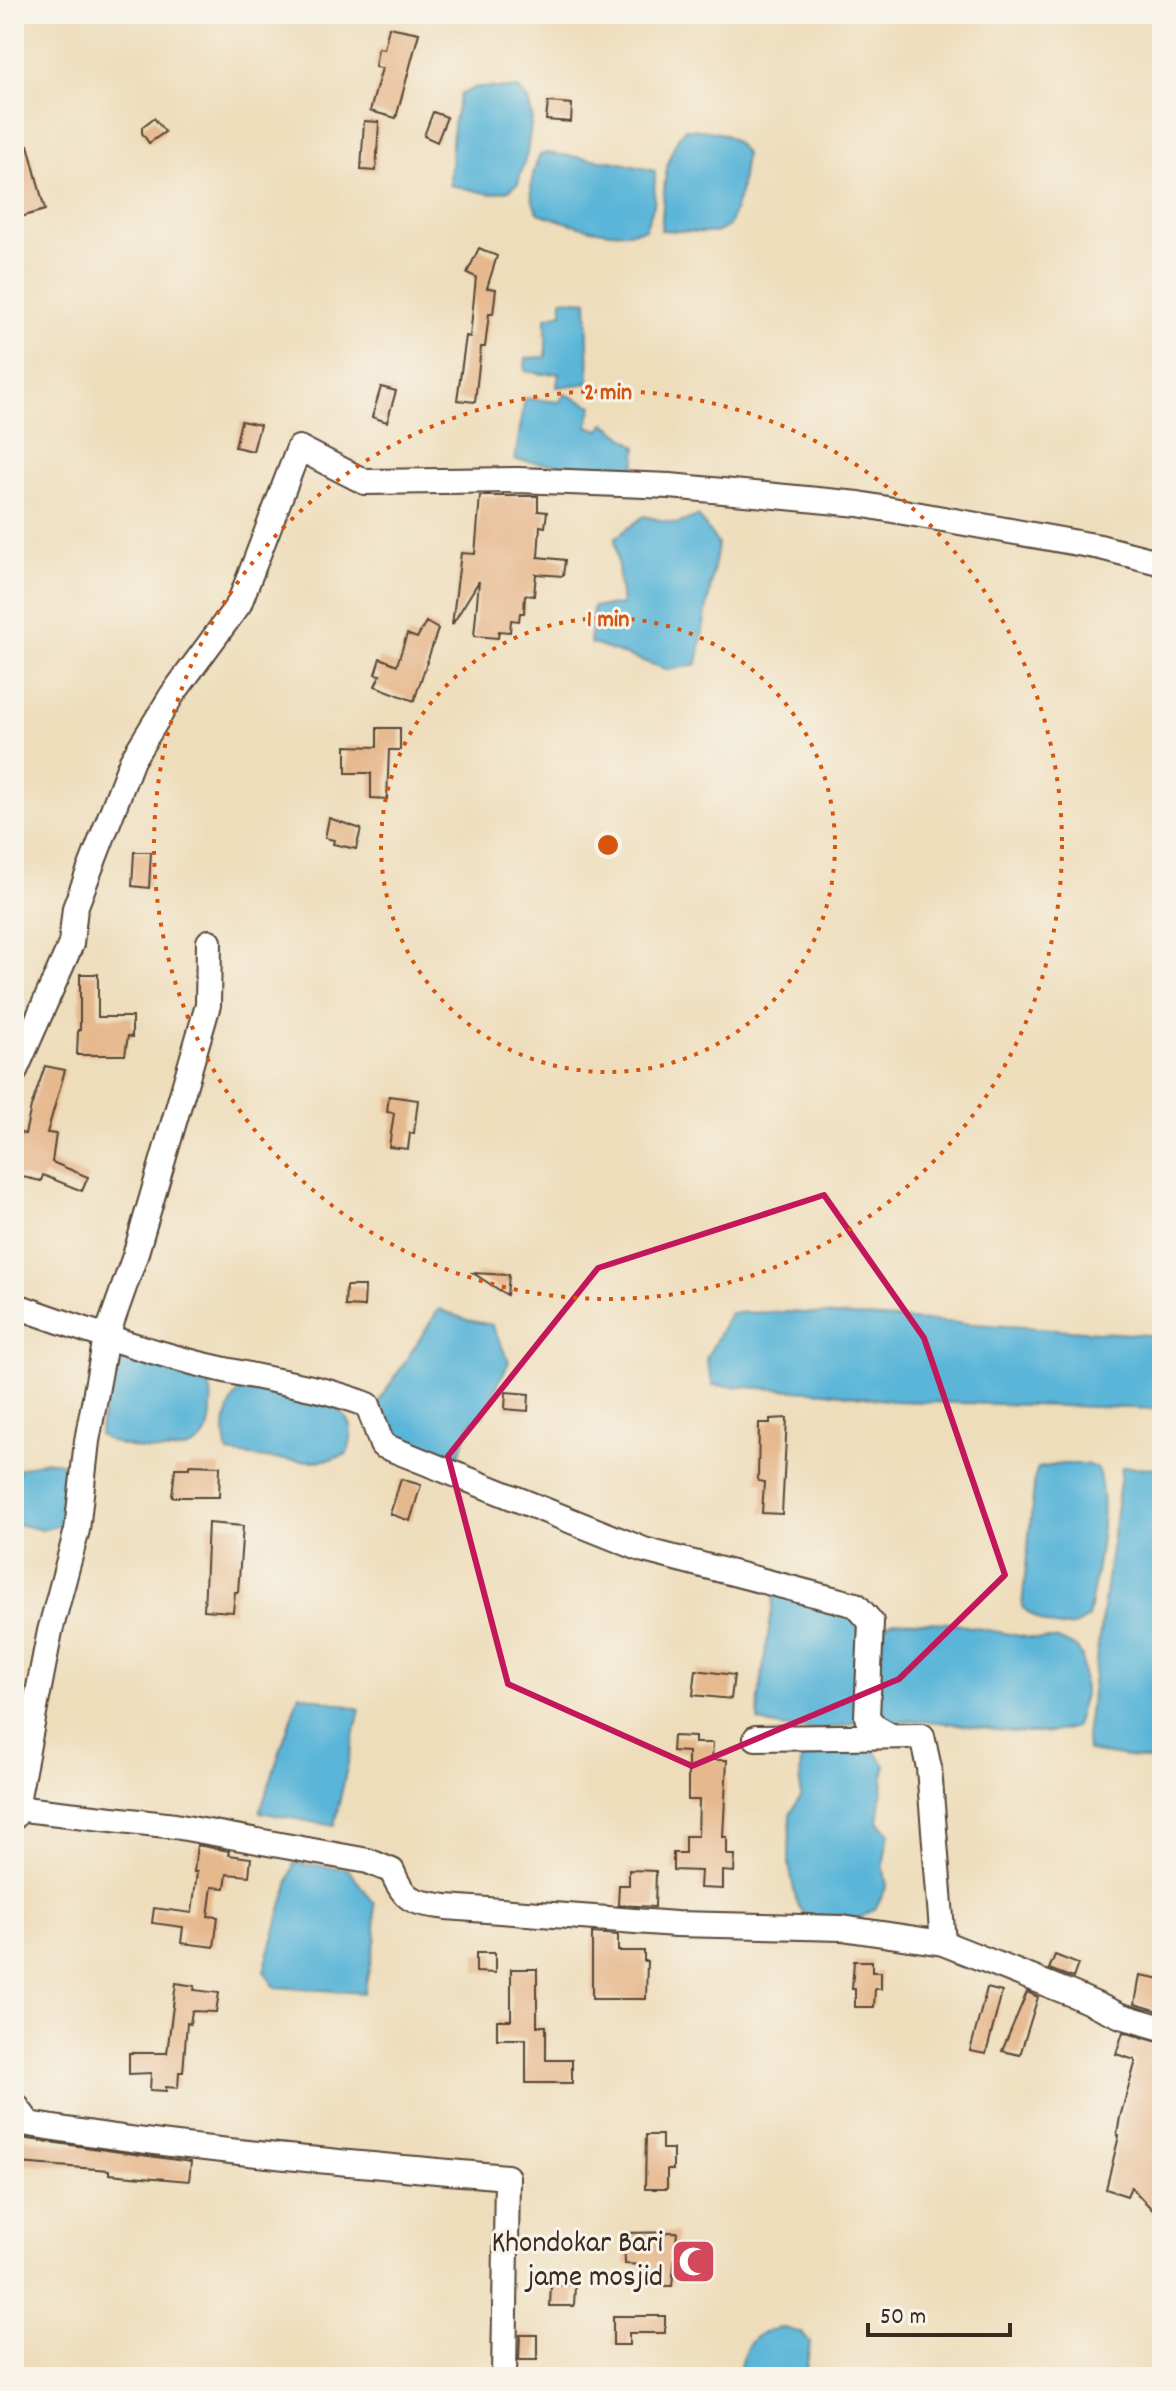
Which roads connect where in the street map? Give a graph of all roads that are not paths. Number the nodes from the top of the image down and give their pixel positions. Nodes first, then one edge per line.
1 (1162, 563) edge
2 (209, 942) dead end
3 (14, 1073) edge
4 (14, 1305) edge
5 (106, 1338) junction
6 (891, 1736) junction
7 (756, 1738) dead end
8 (14, 1808) edge
9 (14, 1817) edge
10 (943, 1943) junction
11 (1162, 2028) edge
12 (14, 2103) edge
13 (504, 2377) edge

1 - 3 street
2 - 5 street
4 - 5 street
5 - 6 street
5 - 8 street
6 - 7 street
6 - 10 street
8 - 9 street
8 - 10 street
10 - 11 street
12 - 13 street

